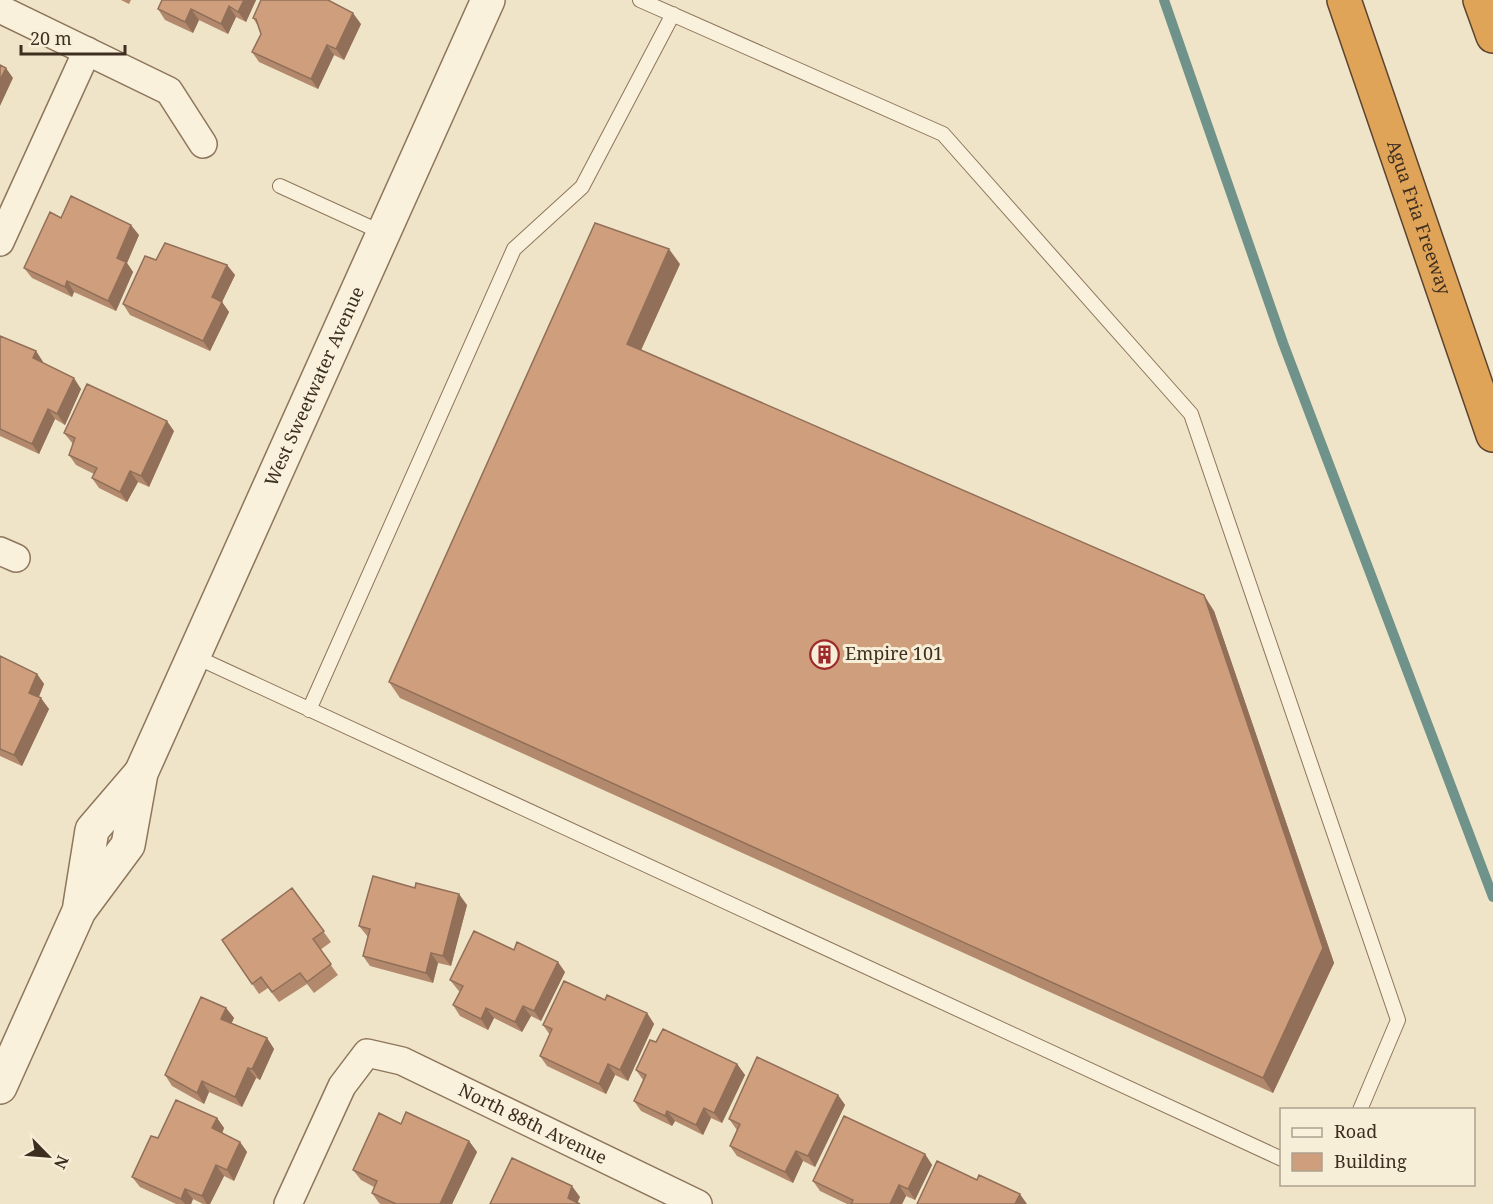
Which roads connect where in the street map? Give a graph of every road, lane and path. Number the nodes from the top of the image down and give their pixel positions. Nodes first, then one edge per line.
1 (488, 0) edge
2 (640, 0) edge
3 (1344, 0) edge
4 (1480, 0) edge
5 (0, 9) edge
6 (673, 14) junction
7 (1493, 36) edge
8 (87, 51) junction
9 (202, 144) dead end
10 (280, 186) dead end
11 (383, 233) junction
12 (0, 242) edge
13 (1493, 435) edge
14 (194, 656) junction
15 (309, 710) junction
16 (0, 1087) edge
17 (1361, 1108) edge
18 (1280, 1159) edge
19 (670, 1198) edge
20 (288, 1204) edge
21 (698, 1204) edge

1 - 11 street, West Sweetwater Avenue
2 - 6 lane
3 - 13 highway, Agua Fria Freeway
4 - 7 highway
5 - 8 street
6 - 15 lane
6 - 17 lane
8 - 9 street
8 - 12 street
10 - 11 lane
11 - 14 street, West Sweetwater Avenue
14 - 15 lane
14 - 16 street, West Sweetwater Avenue
15 - 18 lane
19 - 20 street, North 88th Avenue
19 - 21 street, North 88th Avenue

